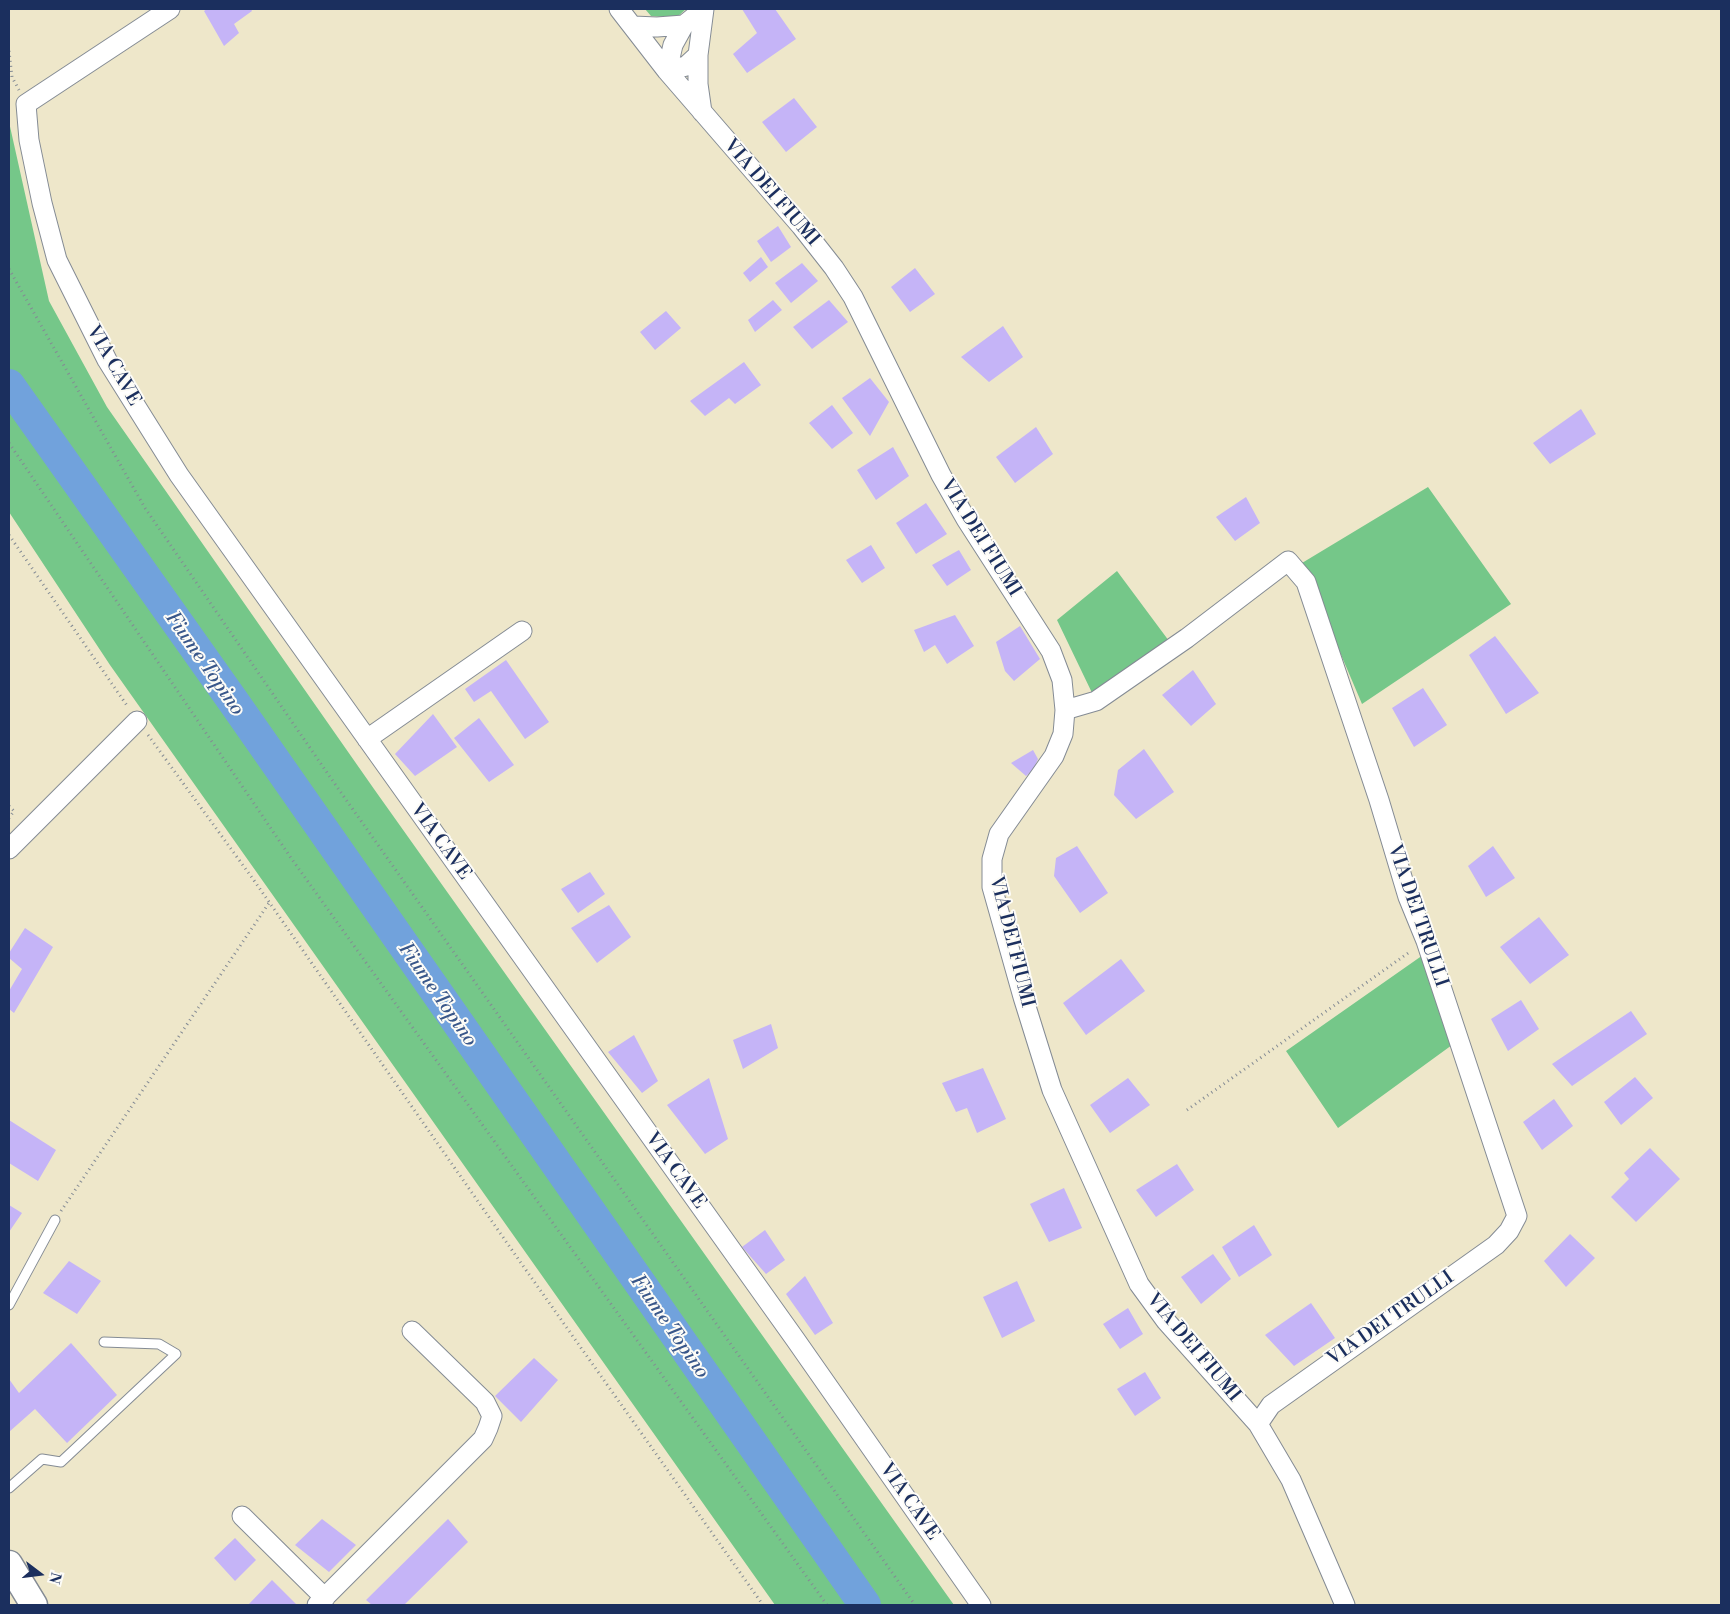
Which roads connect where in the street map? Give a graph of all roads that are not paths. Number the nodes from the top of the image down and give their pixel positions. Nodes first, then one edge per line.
1 (170, 9) edge
2 (619, 9) edge
3 (704, 9) edge
4 (684, 25) junction
5 (633, 26) junction
6 (698, 55) junction
7 (667, 71) junction
8 (702, 112) junction
9 (522, 631) dead end
10 (1065, 710) junction
11 (138, 721) road end
12 (367, 739) junction
13 (9, 849) edge
14 (55, 1220) road end
15 (9, 1305) edge
16 (412, 1331) dead end
17 (104, 1342) dead end
18 (1258, 1424) junction
19 (9, 1488) edge
20 (242, 1516) dead end
21 (9, 1564) edge
22 (321, 1602) edge
23 (34, 1605) edge
24 (981, 1605) edge
25 (1345, 1605) edge

1 - 12 street, VIA CAVE
2 - 5 street, VIA DEI FIUMI
3 - 4 street
3 - 6 street
4 - 5 street
4 - 7 street
5 - 7 street, VIA DEI FIUMI
6 - 7 street
6 - 8 street
7 - 8 street, VIA DEI FIUMI
8 - 10 street, VIA DEI FIUMI
9 - 12 street
10 - 18 street, VIA DEI FIUMI
10 - 18 street, VIA DEI TRULLI
11 - 13 street
12 - 24 street, VIA CAVE
14 - 15 lane
16 - 22 street
17 - 19 lane
18 - 25 street, VIA DEI FIUMI
20 - 22 street
21 - 23 street

